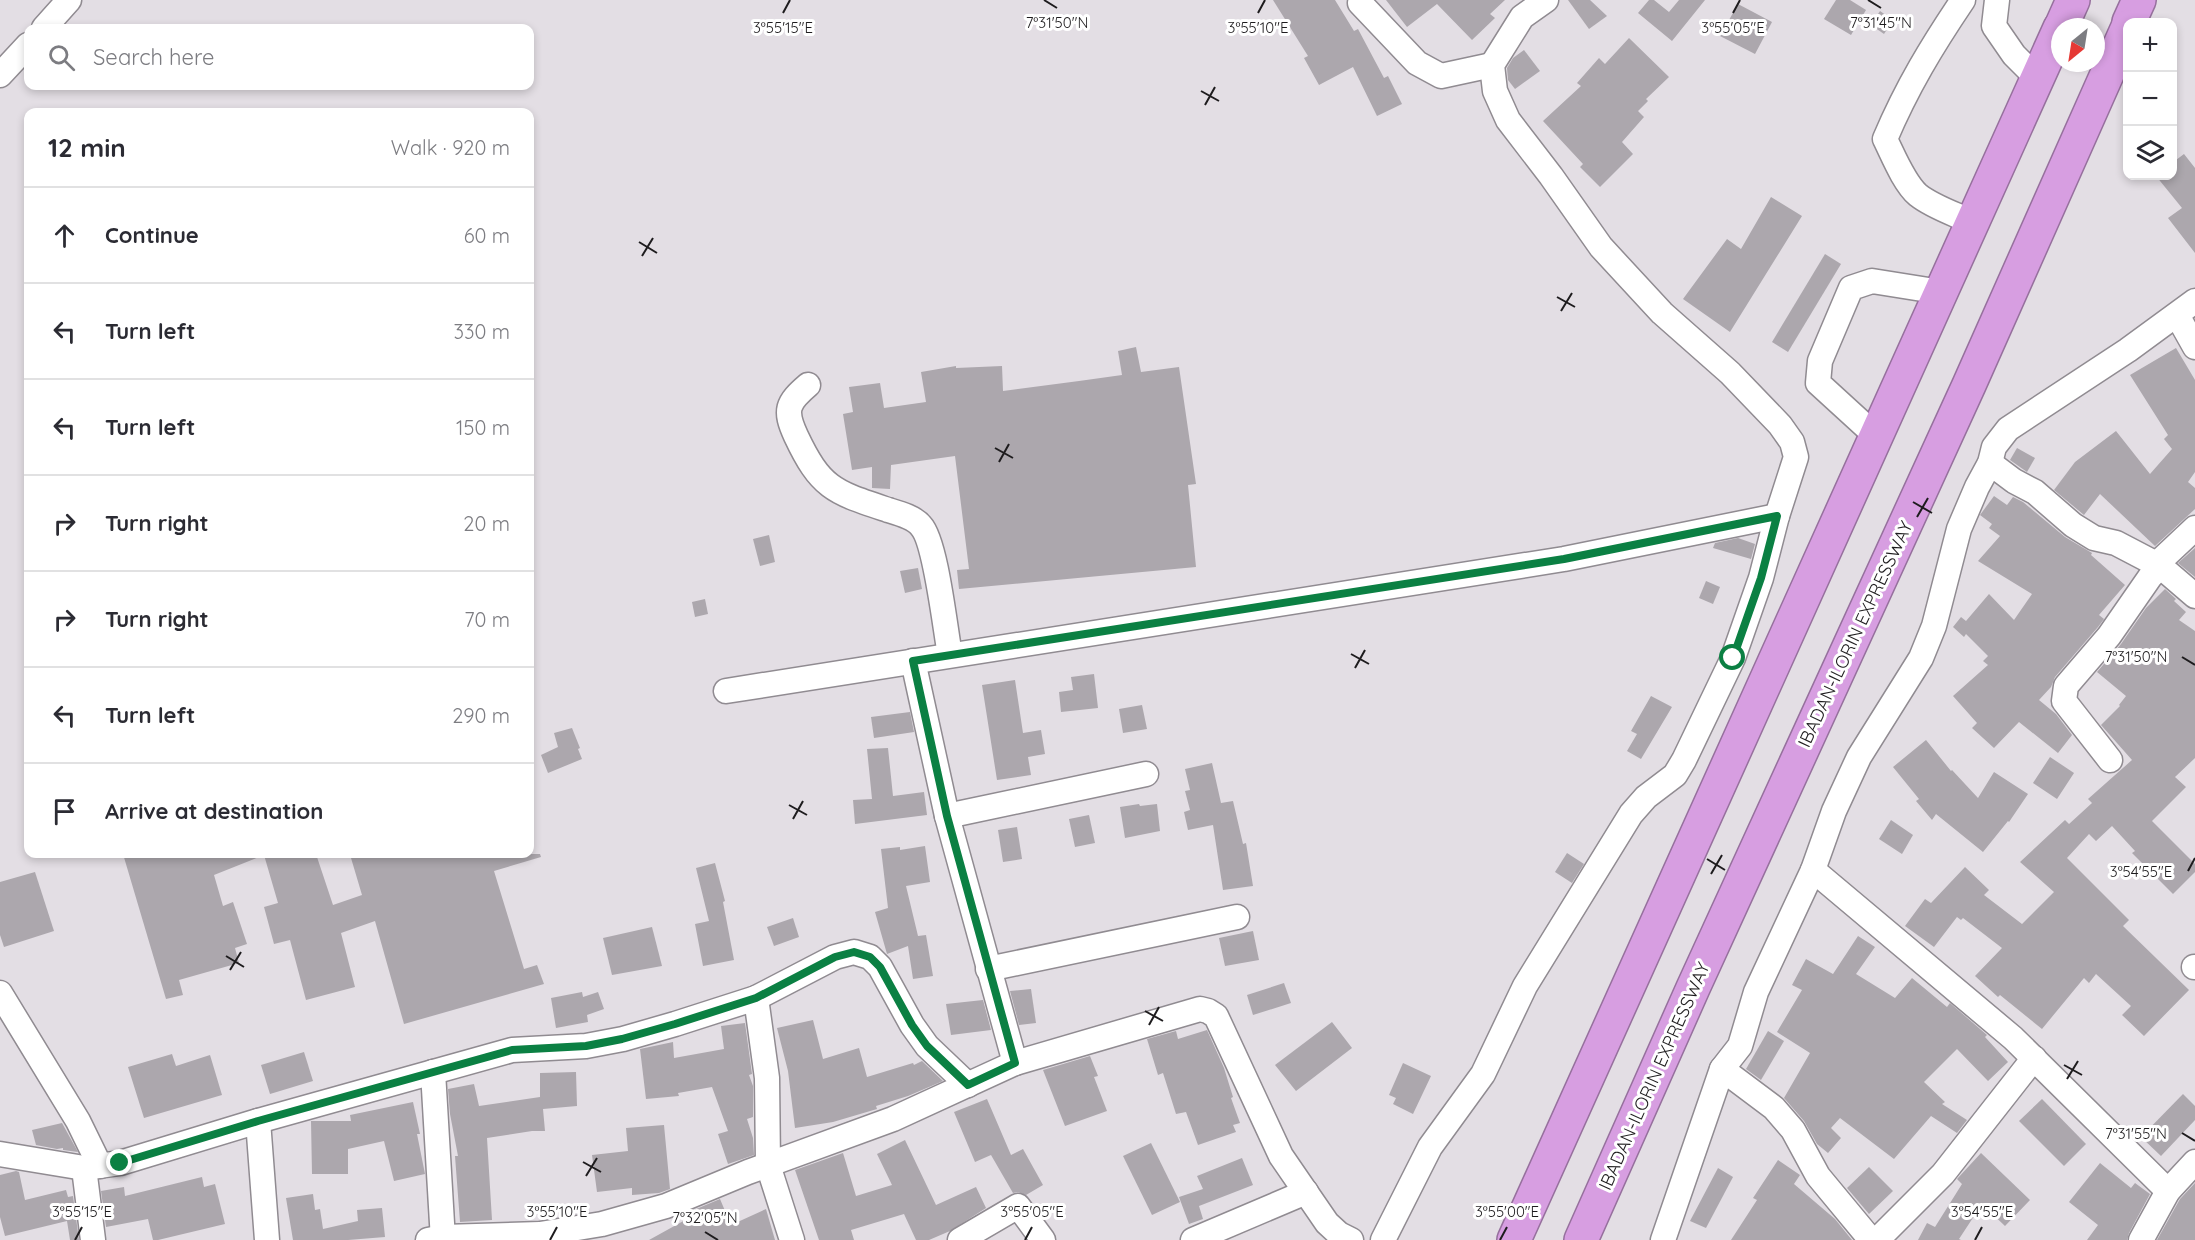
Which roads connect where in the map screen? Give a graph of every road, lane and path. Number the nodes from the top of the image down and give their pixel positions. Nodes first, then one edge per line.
1 (69, 0) edge
2 (1546, 0) edge
3 (1963, 0) edge
4 (1996, 0) edge
5 (2073, 0) edge
6 (2139, 0) edge
7 (1360, 3) dead end
8 (2065, 18) edge
9 (2131, 18) edge
10 (48, 24) edge
11 (2123, 36) edge
12 (2051, 48) edge
13 (24, 49) edge
14 (1492, 65) junction
15 (0, 75) edge
16 (2037, 78) junction
17 (1972, 222) junction
18 (1941, 292) junction
19 (2186, 308) edge
20 (2195, 347) edge
21 (808, 385) dead end
22 (1876, 436) junction
23 (1990, 463) junction
24 (1777, 516) junction
25 (2195, 528) edge
26 (2160, 566) junction
27 (2195, 596) edge
28 (950, 655) junction
29 (913, 661) junction
30 (726, 691) dead end
31 (2110, 760) dead end
32 (1146, 774) dead end
33 (947, 816) junction
34 (1813, 870) junction
35 (1237, 917) dead end
36 (988, 969) junction
37 (0, 993) edge
38 (756, 998) junction
39 (2034, 1058) junction
40 (1015, 1063) junction
41 (1722, 1069) junction
42 (433, 1072) junction
43 (968, 1085) junction
44 (258, 1121) junction
45 (0, 1154) edge
46 (2195, 1162) edge
47 (768, 1165) junction
48 (92, 1167) junction
49 (2168, 1191) junction
50 (1306, 1192) junction
51 (438, 1239) edge
52 (93, 1240) edge
53 (267, 1240) edge
54 (792, 1240) edge
55 (960, 1240) edge
56 (1043, 1240) edge
57 (1193, 1240) edge
58 (1351, 1240) edge
59 (1383, 1240) edge
60 (1514, 1240) edge
61 (1581, 1240) edge
62 (1663, 1240) edge
63 (1871, 1240) edge
64 (1877, 1240) edge
65 (2141, 1240) edge

1 - 10 street
2 - 14 street
3 - 17 street
4 - 16 street
5 - 8 highway
6 - 9 highway
7 - 14 street
11 - 61 highway, IBADAN-ILORIN EXPRESSWAY
12 - 16 highway
13 - 15 street
14 - 24 street
16 - 17 highway
17 - 18 highway
18 - 22 highway
18 - 22 street
19 - 20 street
19 - 23 street
21 - 28 street
22 - 60 highway
23 - 26 street
23 - 34 street
24 - 28 street
24 - 59 street
25 - 26 street
26 - 27 street
26 - 31 street
28 - 29 street
29 - 30 street
29 - 33 street
32 - 33 street
33 - 36 street
34 - 39 street
34 - 41 street
35 - 36 street
36 - 40 street
37 - 48 street
38 - 42 street
38 - 43 street
38 - 47 street
39 - 49 street
39 - 64 street
40 - 43 street
40 - 50 street
41 - 62 street
41 - 63 street
42 - 44 street
42 - 51 street
43 - 47 street
44 - 48 street
44 - 53 street
45 - 48 street
46 - 49 street
47 - 51 street
47 - 54 street
48 - 52 street
49 - 65 street
50 - 57 street
50 - 58 street
55 - 56 street

